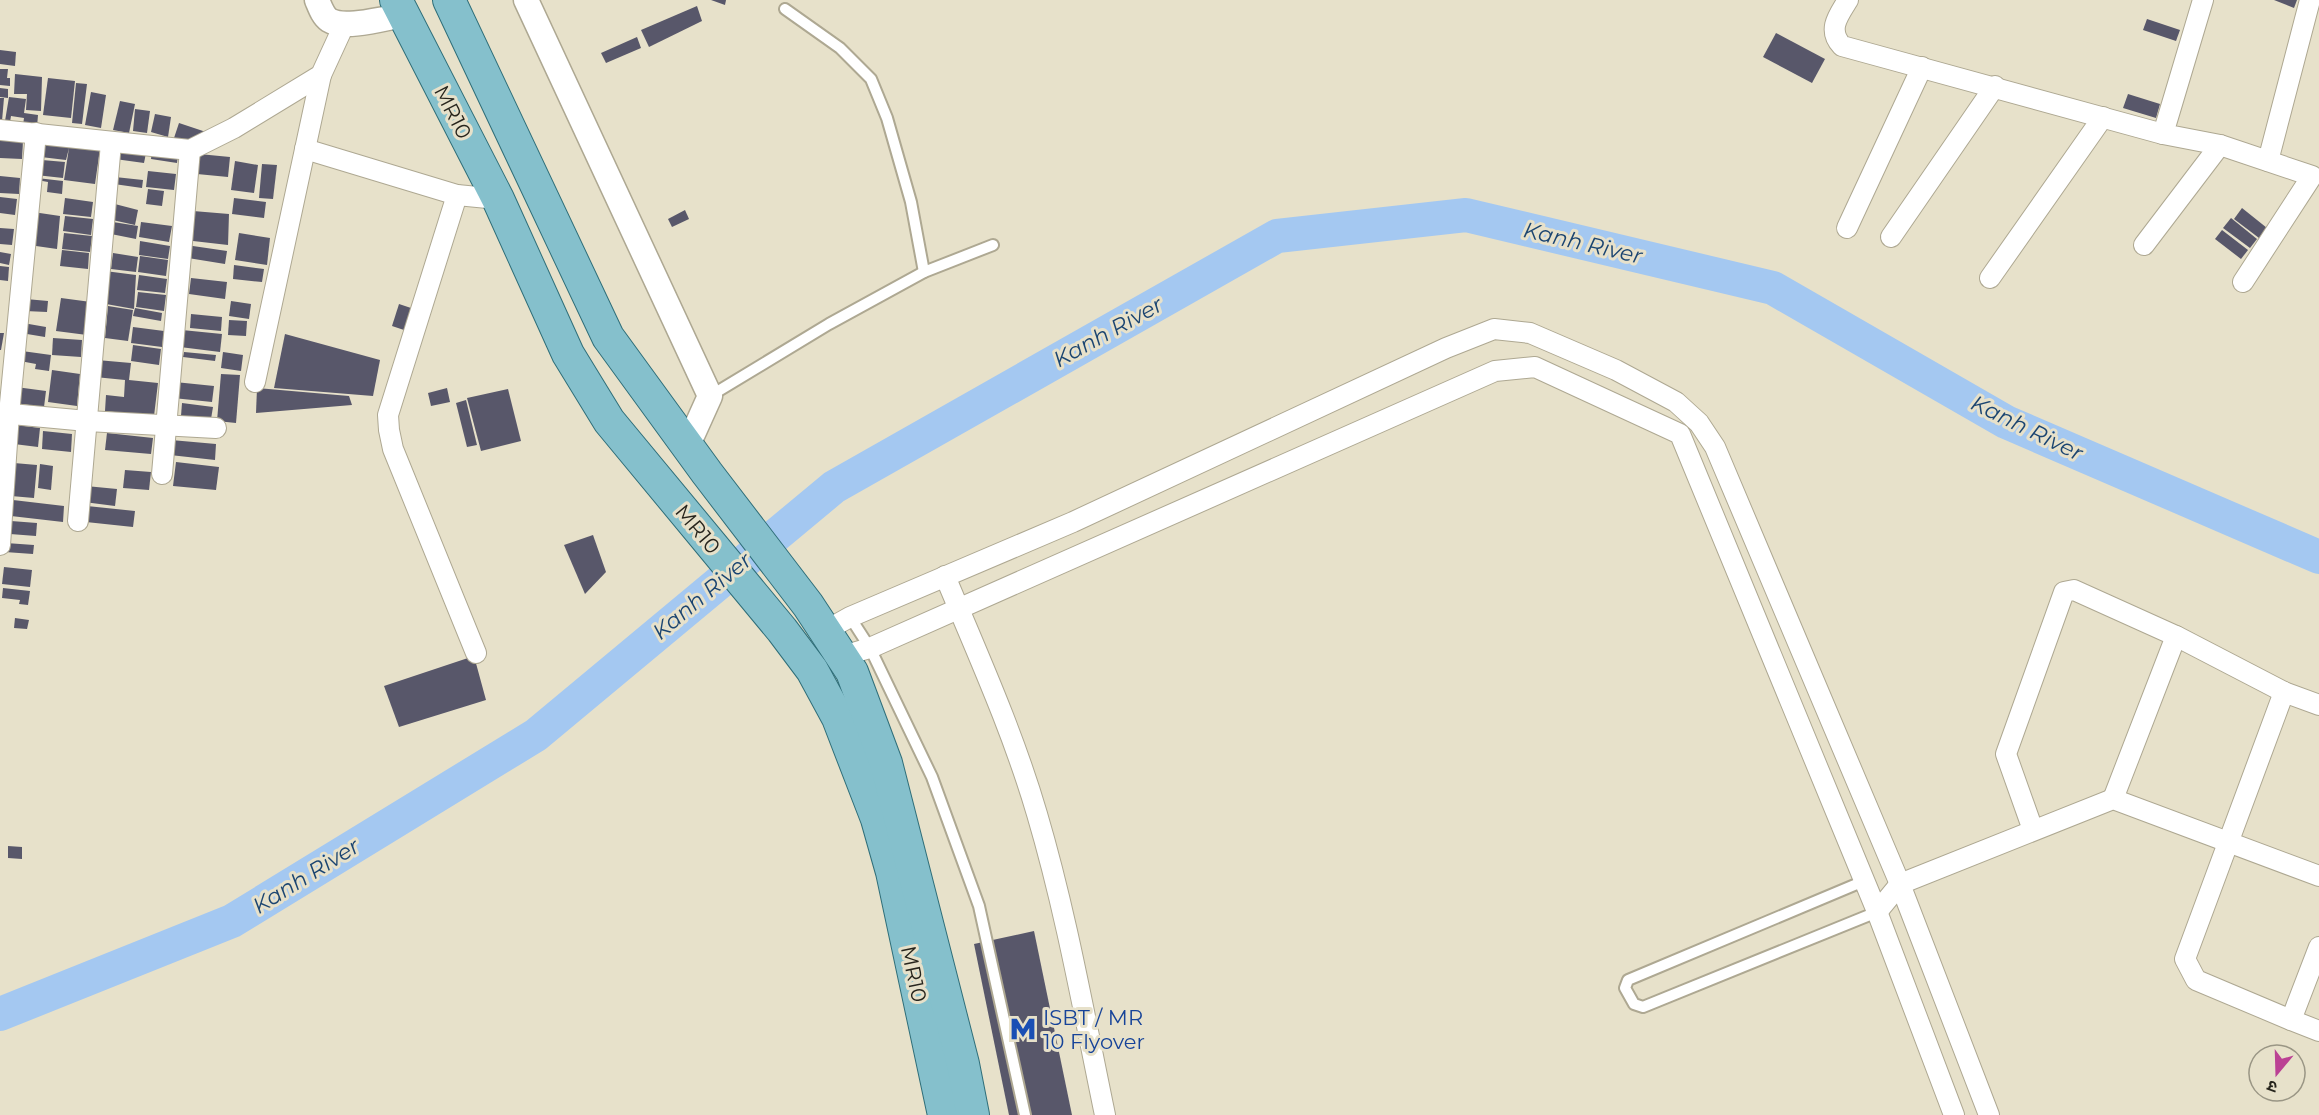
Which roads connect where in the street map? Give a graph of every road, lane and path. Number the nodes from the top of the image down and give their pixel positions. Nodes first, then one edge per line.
1 (317, 0) edge
2 (449, 0) edge
3 (526, 0) edge
4 (1848, 0) edge
5 (2203, 0) edge
6 (2310, 0) edge
7 (400, 8) edge
8 (785, 9) dead end
9 (344, 25) junction
10 (1922, 67) junction
11 (321, 75) junction
12 (1995, 86) junction
13 (2103, 117) junction
14 (0, 130) edge
15 (36, 133) junction
16 (2163, 134) junction
17 (111, 143) junction
18 (2220, 145) junction
19 (305, 149) junction
20 (190, 150) junction
21 (2268, 161) junction
22 (457, 195) junction
23 (498, 199) junction
24 (1847, 228) dead end
25 (1891, 237) dead end
26 (993, 245) dead end
27 (2144, 245) dead end
28 (924, 272) junction
29 (1990, 278) dead end
30 (2243, 282) dead end
31 (255, 382) dead end
32 (710, 396) junction
33 (5, 413) edge
34 (87, 421) junction
35 (165, 425) junction
36 (216, 428) dead end
37 (687, 447) junction
38 (162, 474) dead end
39 (78, 521) dead end
40 (0, 545) edge
41 (945, 576) junction
42 (959, 609) junction
43 (2176, 636) junction
44 (847, 638) junction
45 (476, 653) dead end
46 (2284, 692) junction
47 (2319, 705) edge
48 (2113, 799) junction
49 (2033, 830) junction
50 (2229, 842) junction
51 (2319, 876) edge
52 (1864, 881) junction
53 (1900, 884) junction
54 (1877, 912) junction
55 (2319, 947) edge
56 (2290, 1020) junction
57 (2319, 1031) edge
58 (944, 1115) edge
59 (973, 1115) edge
60 (1025, 1115) edge
61 (1105, 1115) edge
62 (1954, 1115) edge
63 (1989, 1115) edge

1 - 9 street
2 - 37 main road, MR10
3 - 32 street
4 - 10 street
5 - 16 street
6 - 21 street
7 - 9 street
7 - 23 main road, MR10
8 - 28 lane
9 - 11 street
10 - 12 street
10 - 24 street
11 - 19 street
11 - 20 street
12 - 13 street
12 - 25 street
13 - 16 street
13 - 29 street
14 - 15 street
15 - 17 street
15 - 33 street
16 - 18 street
17 - 20 street
17 - 34 street
18 - 21 street
18 - 27 street
19 - 22 street
19 - 31 street
20 - 35 street
21 - 30 street
22 - 23 street
22 - 45 street
23 - 58 main road, MR10
26 - 28 lane
28 - 32 lane
32 - 37 street
33 - 34 street
33 - 40 street
34 - 35 street
34 - 39 street
35 - 36 street
35 - 38 street
37 - 44 main road, MR10
41 - 42 street
41 - 44 street
41 - 53 street
42 - 44 street
42 - 52 street
42 - 61 street
43 - 46 street
43 - 48 street
43 - 49 street
44 - 59 main road, MR10
44 - 60 lane
46 - 47 street
46 - 50 street
48 - 49 street
48 - 50 street
49 - 53 street
50 - 51 street
50 - 56 street
52 - 53 street
52 - 54 street
52 - 54 lane
53 - 54 street
53 - 63 street
54 - 62 street
55 - 56 street
56 - 57 street

